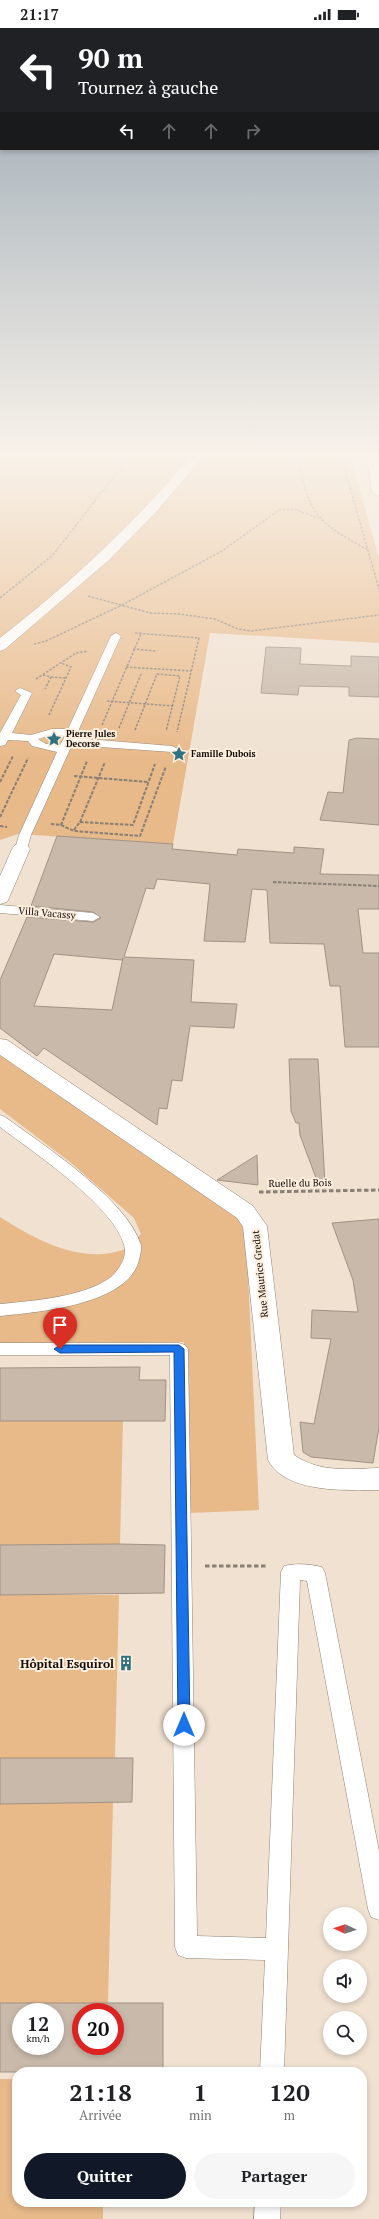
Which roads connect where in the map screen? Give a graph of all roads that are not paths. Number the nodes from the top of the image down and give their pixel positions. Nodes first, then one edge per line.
1 (102, 559) edge
2 (116, 636) road end
3 (0, 646) edge
4 (20, 691) dead end
5 (31, 738) junction
6 (2, 739) edge
7 (69, 741) junction
8 (172, 749) road end
9 (21, 849) joint
10 (0, 898) edge
11 (0, 909) edge
12 (93, 917) dead end
13 (0, 1045) edge
14 (0, 1120) edge
15 (0, 1310) edge
16 (0, 1349) edge
17 (379, 1479) edge
18 (379, 1909) edge
19 (277, 1949) junction
20 (272, 2067) edge
21 (268, 2207) edge
22 (267, 2219) edge

1 - 3 street
2 - 7 lane
4 - 6 lane
5 - 6 lane
5 - 7 lane
5 - 7 lane
7 - 8 lane
7 - 9 lane
9 - 10 street
11 - 12 lane, Villa Vacassy
13 - 17 street, Rue Maurice Gredat
14 - 15 lane
16 - 19 lane
18 - 19 lane
19 - 20 lane
21 - 22 lane

